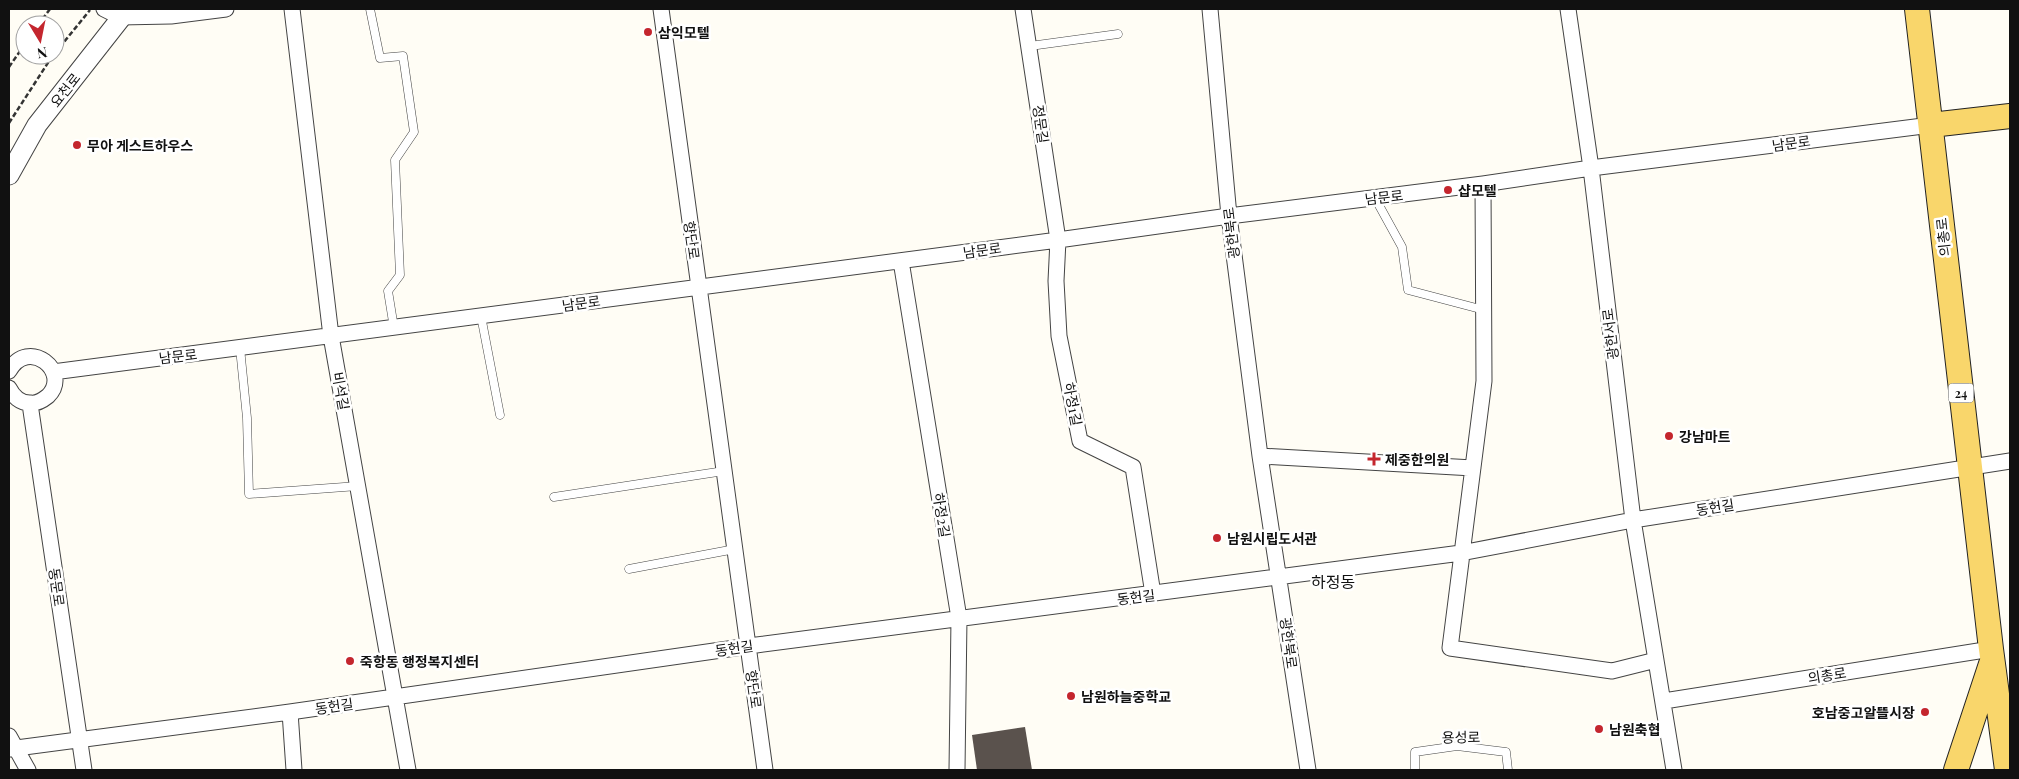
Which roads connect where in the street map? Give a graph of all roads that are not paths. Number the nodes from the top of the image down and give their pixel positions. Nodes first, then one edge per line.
1 (226, 9) edge
2 (292, 9) edge
3 (370, 9) edge
4 (661, 9) edge
5 (1023, 9) edge
6 (1210, 9) edge
7 (1568, 9) edge
8 (1917, 9) edge
9 (117, 12) edge
10 (1118, 34) dead end
11 (1030, 46) junction
12 (2010, 116) edge
13 (1931, 125) junction
14 (1591, 168) junction
15 (9, 175) edge
16 (1483, 184) junction
17 (1374, 198) junction
18 (1228, 216) junction
19 (1058, 240) junction
20 (901, 261) junction
21 (699, 288) junction
22 (1484, 310) junction
23 (481, 316) junction
24 (394, 328) junction
25 (332, 336) junction
26 (240, 348) junction
27 (9, 369) edge
28 (53, 372) junction
29 (9, 388) edge
30 (30, 404) junction
31 (500, 414) dead end
32 (1260, 456) junction
33 (2010, 461) edge
34 (1969, 466) junction
35 (1473, 468) junction
36 (724, 471) junction
37 (358, 486) junction
38 (554, 497) dead end
39 (1632, 520) junction
40 (735, 549) junction
41 (1461, 554) junction
42 (629, 570) dead end
43 (1280, 577) junction
44 (1154, 594) junction
45 (959, 618) junction
46 (748, 646) junction
47 (1992, 655) junction
48 (1656, 660) junction
49 (396, 697) junction
50 (1664, 701) junction
51 (290, 712) junction
52 (80, 742) junction
53 (11, 744) edge
54 (28, 770) edge
55 (84, 770) edge
56 (294, 770) edge
57 (408, 770) edge
58 (765, 770) edge
59 (957, 770) edge
60 (1308, 770) edge
61 (1415, 770) edge
62 (1508, 770) edge
63 (1674, 770) edge
64 (1956, 770) edge
65 (2007, 770) edge

1 - 9 street
2 - 25 street, 비석길
3 - 24 lane
4 - 21 street, 향단로
5 - 11 street, 정문길
6 - 18 street, 광한북로
7 - 14 street, 광한서로
8 - 13 main road, 의총로
9 - 15 street, 요천로
10 - 11 lane
11 - 19 street, 정문길
12 - 13 main road, 남문로
13 - 14 street, 남문로
13 - 34 main road, 의총로 / 24
14 - 16 street, 남문로
14 - 39 street, 광한서로
16 - 17 street, 남문로
16 - 22 street
17 - 18 street, 남문로
17 - 22 lane
18 - 19 street, 남문로
18 - 32 street, 광한북로
19 - 20 street, 남문로
19 - 44 street, 하정1길
20 - 21 street, 남문로
20 - 45 street, 하정2길
21 - 23 street, 남문로
21 - 36 street, 향단로
22 - 35 street
23 - 24 street, 남문로
23 - 31 lane
24 - 25 street, 남문로
25 - 26 street, 남문로
25 - 37 street, 비석길
26 - 28 street, 남문로
26 - 37 lane
27 - 28 street
28 - 30 street
29 - 30 street
30 - 52 street, 동문로
32 - 35 street
32 - 43 street, 광한북로
33 - 34 street
34 - 39 street, 동헌길
34 - 47 main road, 의총로 / 24
35 - 41 street
36 - 38 lane
36 - 40 street, 향단로
37 - 49 street, 비석길
39 - 41 street, 동헌길
39 - 48 street, 광한서로
40 - 42 lane
40 - 46 street, 향단로
41 - 43 street, 동헌길
41 - 48 street
43 - 44 street, 동헌길
43 - 60 street, 광한북로
44 - 45 street, 동헌길
45 - 46 street, 동헌길
45 - 59 street, 하정2길
46 - 49 street, 동헌길
46 - 58 street, 향단로
47 - 50 street, 의총로
47 - 64 main road, 24
47 - 65 main road, 의총로 / 24
48 - 50 street, 광한서로
49 - 51 street, 동헌길
49 - 57 street, 비석길
50 - 63 street, 광한서로
51 - 52 street, 동헌길
51 - 56 street
52 - 53 street, 동헌길
52 - 55 street, 동문로
53 - 54 street
61 - 62 lane, 용성로

